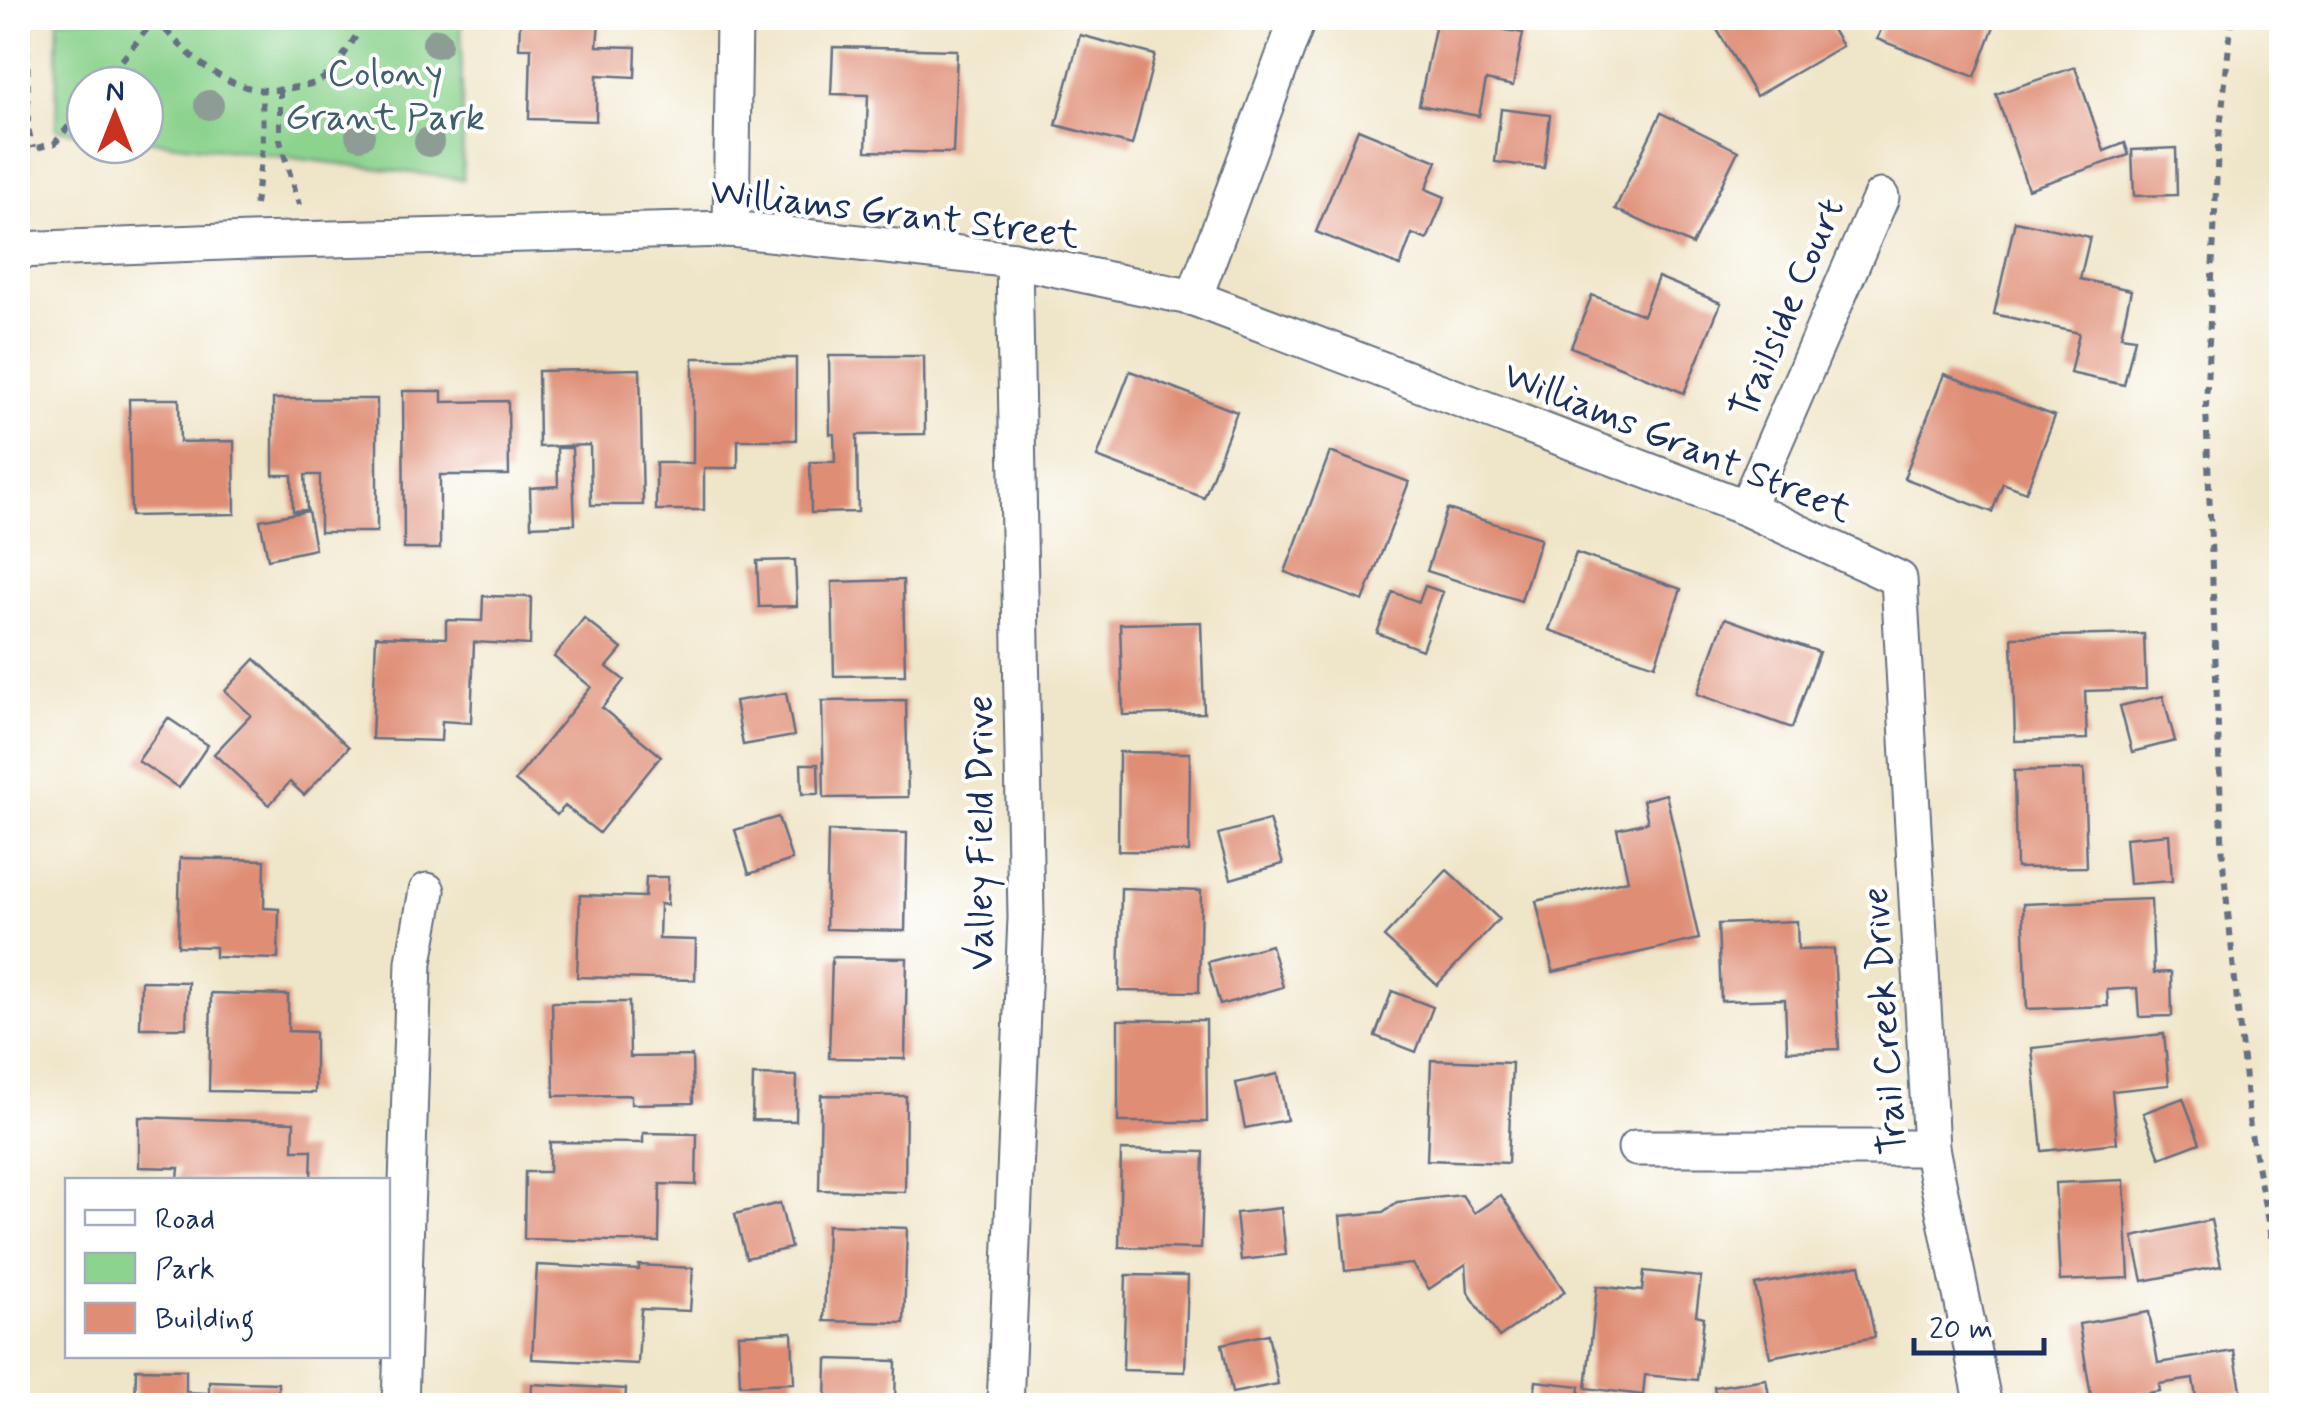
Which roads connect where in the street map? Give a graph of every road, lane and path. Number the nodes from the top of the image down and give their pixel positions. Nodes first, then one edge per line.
1 (28, 18) edge
2 (155, 18) edge
3 (367, 18) edge
4 (734, 18) edge
5 (1298, 18) edge
6 (2232, 18) edge
7 (118, 65) edge
8 (280, 90) junction
9 (262, 91) junction
10 (65, 130) edge
11 (33, 148) junction
12 (22, 152) dead end
13 (1880, 197) dead end
14 (731, 230) junction
15 (309, 240) junction
16 (250, 241) junction
17 (18, 250) edge
18 (1014, 260) junction
19 (1194, 298) junction
20 (1746, 508) junction
21 (1902, 627) joint
22 (427, 890) dead end
23 (1636, 1148) dead end
24 (1931, 1148) junction
25 (2282, 1294) edge
26 (400, 1406) edge
27 (1005, 1406) edge
28 (1984, 1406) edge

1 - 11 path
2 - 7 path
2 - 9 path
3 - 8 path
4 - 14 street
5 - 19 street
6 - 25 path
8 - 9 path
8 - 15 path
9 - 16 path
10 - 11 path
11 - 12 path
13 - 20 street, Trailside Court
14 - 15 street, Williams Grant Street
14 - 18 street, Williams Grant Street
15 - 16 street, Williams Grant Street
16 - 17 street, Williams Grant Street
18 - 19 street, Williams Grant Street
18 - 27 street, Valley Field Drive
19 - 20 street, Williams Grant Street
20 - 21 street, Williams Grant Street
21 - 24 street, Trail Creek Drive
22 - 26 street
23 - 24 street
24 - 28 street, Trail Creek Drive

